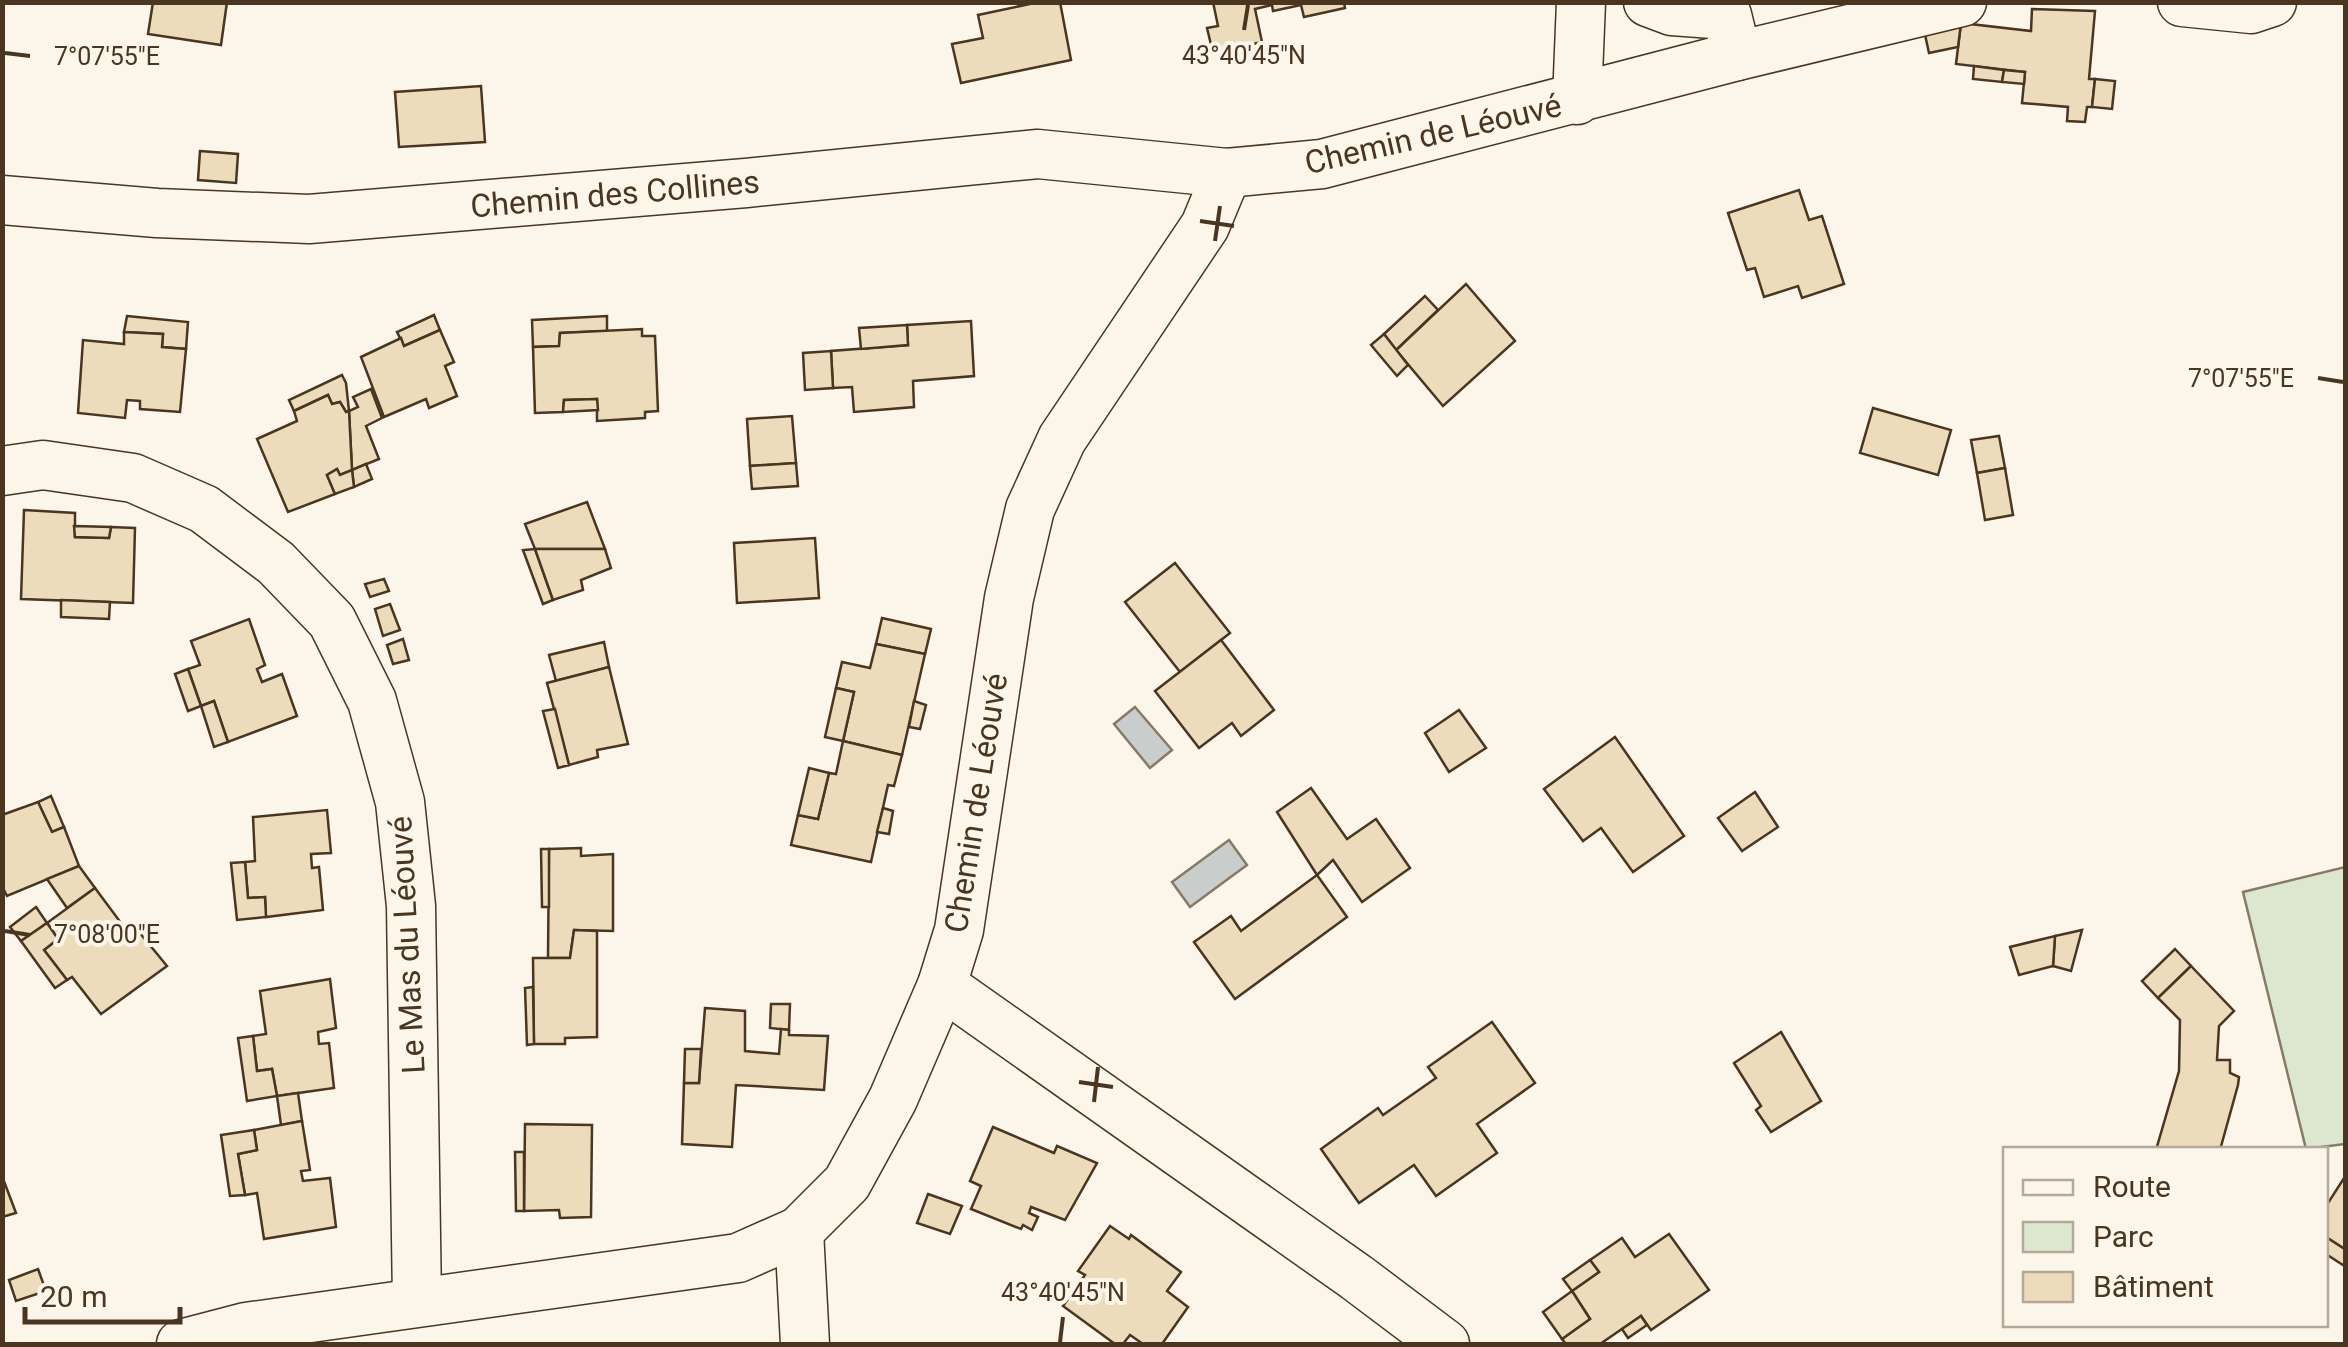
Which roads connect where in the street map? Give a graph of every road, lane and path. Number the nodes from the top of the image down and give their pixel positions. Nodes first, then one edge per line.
1 (1582, 2) edge
2 (1648, 2) edge
3 (1962, 2) edge
4 (2182, 2) edge
5 (2272, 2) edge
6 (1738, 56) junction
7 (1577, 100) junction
8 (1227, 173) junction
9 (2, 200) edge
10 (2, 471) edge
11 (942, 985) junction
12 (799, 1232) junction
13 (417, 1302) junction
14 (181, 1344) edge
15 (806, 1344) edge
16 (1445, 1344) edge

1 - 7 street
2 - 6 street
3 - 6 street, Chemin de Léouvé
4 - 5 street
6 - 7 street, Chemin de Léouvé
7 - 8 street, Chemin de Léouvé
8 - 9 street, Chemin des Collines
8 - 11 street, Chemin de Léouvé
10 - 13 street, Le Mas du Léouvé
11 - 12 street, Chemin de Léouvé
11 - 16 street
12 - 13 street, Chemin de Léouvé
12 - 15 street
13 - 14 street, Chemin de Léouvé

